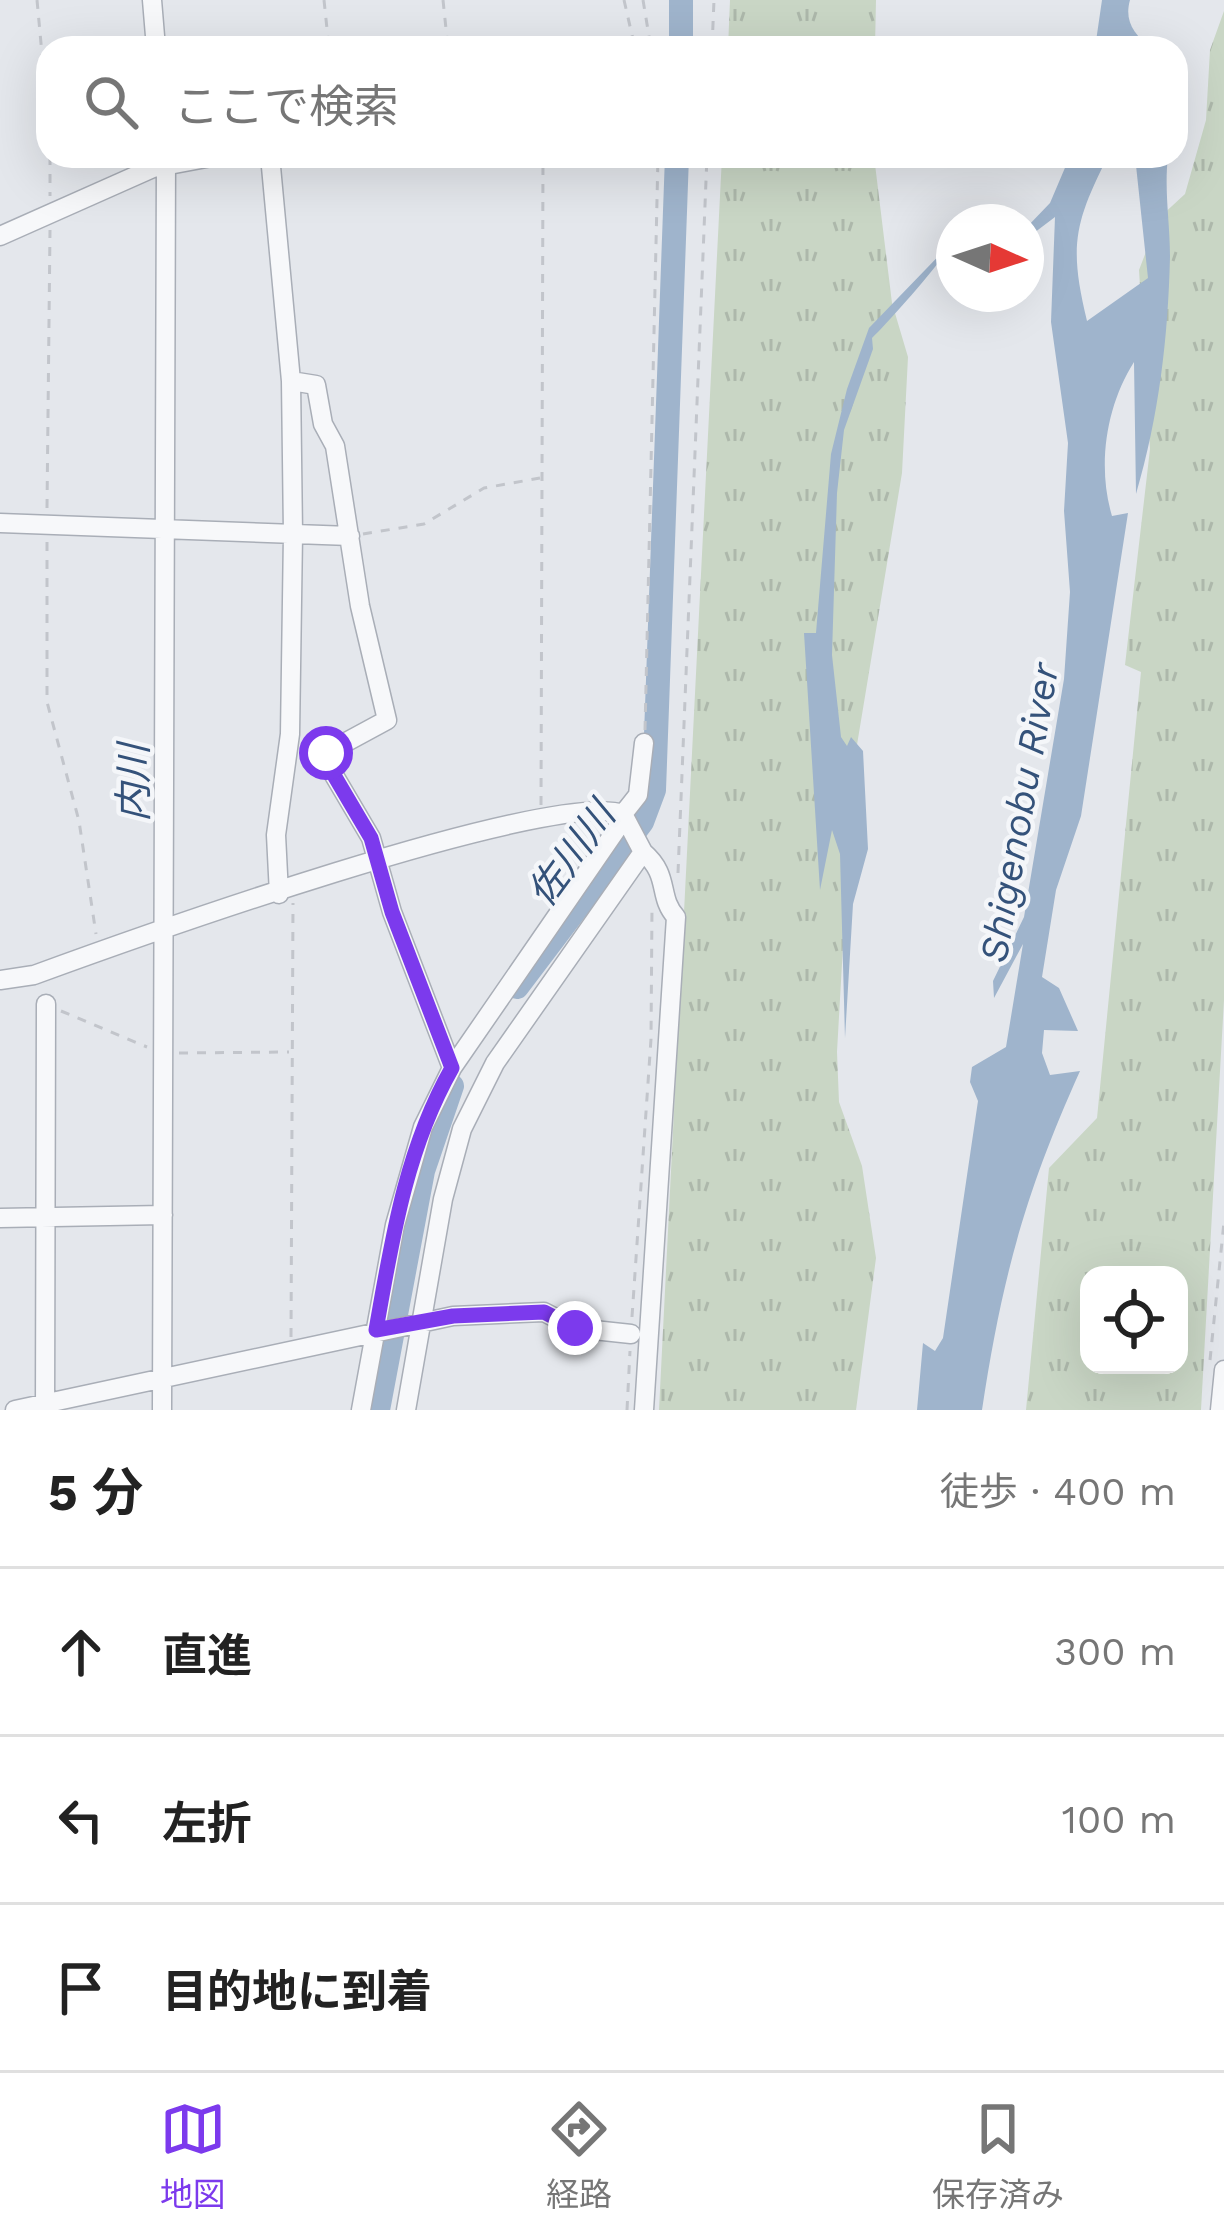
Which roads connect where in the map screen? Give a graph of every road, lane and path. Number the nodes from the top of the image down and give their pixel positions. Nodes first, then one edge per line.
1 (37, 0) edge
2 (152, 0) edge
3 (324, 0) edge
4 (442, 0) edge
5 (624, 0) edge
6 (643, 0) edge
7 (714, 0) edge
8 (40, 36) edge
9 (155, 36) edge
10 (328, 36) edge
11 (446, 36) edge
12 (632, 36) edge
13 (649, 36) edge
14 (712, 36) edge
15 (50, 168) edge
16 (149, 168) edge
17 (167, 168) edge
18 (271, 168) edge
19 (543, 168) edge
20 (658, 168) edge
21 (707, 168) edge
22 (50, 213) junction
23 (0, 236) edge
24 (291, 381) junction
25 (542, 478) junction
26 (0, 523) edge
27 (47, 524) junction
28 (166, 529) junction
29 (292, 534) junction
30 (350, 536) junction
31 (644, 743) joint
32 (541, 819) junction
33 (624, 820) junction
34 (641, 850) junction
35 (377, 860) junction
36 (286, 892) junction
37 (651, 895) dead end
38 (676, 917) junction
39 (164, 931) junction
40 (93, 953) junction
41 (0, 980) edge
42 (46, 1004) dead end
43 (452, 1068) junction
44 (163, 1216) junction
45 (47, 1217) junction
46 (0, 1218) edge
47 (1224, 1222) edge
48 (419, 1324) junction
49 (378, 1329) junction
50 (631, 1334) junction
51 (292, 1350) junction
52 (1217, 1367) edge
53 (162, 1380) junction
54 (45, 1406) edge
55 (15, 1410) edge
56 (161, 1410) edge
57 (361, 1410) edge
58 (406, 1410) edge
59 (626, 1410) edge
60 (644, 1410) edge
61 (1220, 1410) edge

1 - 8 path
2 - 9 street
3 - 10 path
4 - 11 path
5 - 12 path
6 - 13 path
7 - 14 path
15 - 22 path
16 - 22 street
17 - 28 street
18 - 24 street
19 - 25 path
20 - 31 path
21 - 38 path
22 - 23 street
22 - 27 path
24 - 29 street
24 - 30 street
25 - 30 path
25 - 32 path
26 - 27 street
27 - 28 street
27 - 40 path
28 - 29 street
28 - 39 street
29 - 30 street
29 - 36 street
30 - 35 street
31 - 33 street
32 - 33 street
32 - 35 street
33 - 34 street
33 - 43 street
34 - 38 street
34 - 48 street
35 - 36 street
35 - 43 street
36 - 39 street
36 - 51 path
37 - 50 path
38 - 60 street
39 - 40 street
39 - 44 street
40 - 41 street
42 - 45 street
43 - 49 street
44 - 45 street
44 - 53 street
45 - 46 street
45 - 54 street
47 - 52 path
48 - 49 street
48 - 50 street
48 - 58 street
49 - 51 street
49 - 57 street
50 - 59 path
51 - 53 street
52 - 61 street
53 - 54 street
53 - 56 street
54 - 55 street

